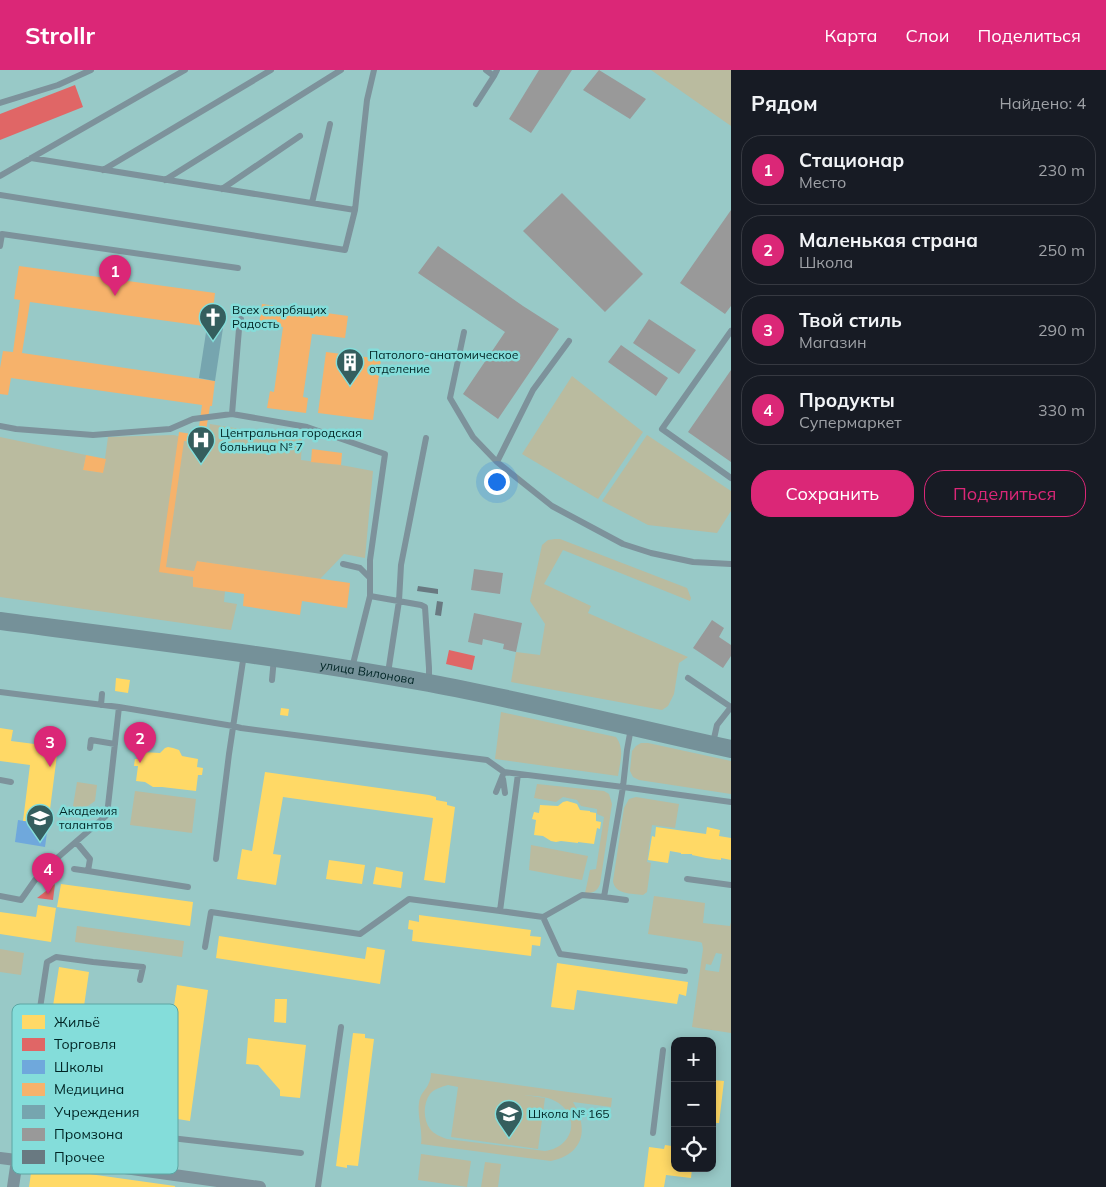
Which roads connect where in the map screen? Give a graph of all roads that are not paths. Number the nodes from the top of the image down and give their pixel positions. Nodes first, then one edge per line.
1 (91, 70) edge
2 (185, 70) edge
3 (271, 70) edge
4 (341, 70) edge
5 (374, 70) edge
6 (486, 70) edge
7 (495, 73) edge
8 (0, 103) edge
9 (476, 104) dead end
10 (330, 124) dead end
11 (300, 136) dead end
12 (31, 158) junction
13 (103, 170) junction
14 (0, 176) edge
15 (165, 180) junction
16 (222, 189) junction
17 (0, 195) edge
18 (312, 203) junction
19 (355, 210) junction
20 (0, 246) edge
21 (238, 268) dead end
22 (241, 319) dead end
23 (731, 331) edge
24 (464, 332) dead end
25 (569, 341) dead end
26 (232, 414) junction
27 (0, 426) edge
28 (426, 438) dead end
29 (497, 462) junction
30 (731, 478) edge
31 (343, 564) dead end
32 (731, 564) edge
33 (370, 576) junction
34 (370, 596) junction
35 (399, 601) junction
36 (0, 620) edge
37 (244, 653) junction
38 (274, 657) junction
39 (352, 670) junction
40 (388, 676) junction
41 (688, 678) dead end
42 (272, 680) dead end
43 (429, 683) junction
44 (0, 692) edge
45 (102, 694) dead end
46 (101, 705) junction
47 (119, 707) junction
48 (731, 707) edge
49 (233, 726) junction
50 (631, 727) junction
51 (115, 744) junction
52 (712, 745) junction
53 (94, 748) dead end
54 (731, 749) edge
55 (518, 774) junction
56 (503, 775) junction
57 (0, 780) edge
58 (11, 782) dead end
59 (623, 787) junction
60 (496, 792) dead end
61 (505, 793) dead end
62 (731, 802) edge
63 (76, 842) junction
64 (216, 859) dead end
65 (74, 869) dead end
66 (88, 871) junction
67 (687, 879) dead end
68 (731, 886) edge
69 (188, 887) dead end
70 (0, 896) edge
71 (604, 897) junction
72 (626, 900) dead end
73 (500, 911) junction
74 (543, 917) junction
75 (205, 947) dead end
76 (685, 971) dead end
77 (140, 980) dead end
78 (41, 1004) edge
79 (341, 1026) dead end
80 (663, 1050) dead end
81 (653, 1133) dead end
82 (178, 1139) edge
83 (301, 1153) dead end
84 (15, 1174) edge
85 (158, 1174) edge
86 (13, 1187) edge
87 (260, 1187) edge
88 (318, 1187) edge

1 - 8 lane
2 - 12 lane
3 - 13 lane
4 - 15 lane
5 - 19 lane
6 - 7 lane
7 - 9 lane
10 - 18 lane
11 - 16 lane
12 - 13 lane
12 - 14 lane
13 - 15 lane
15 - 16 lane
16 - 18 lane
17 - 19 lane
18 - 19 lane
20 - 21 lane
22 - 26 lane
23 - 30 lane
24 - 29 lane
25 - 29 lane
26 - 27 lane
26 - 33 lane
28 - 35 lane
29 - 32 lane
31 - 33 lane
33 - 34 lane
34 - 35 lane
34 - 39 lane
35 - 40 lane
35 - 43 lane
36 - 37 street, улица Вилонова
37 - 38 street, улица Вилонова
37 - 49 lane
38 - 39 street, улица Вилонова
38 - 42 lane
39 - 40 street, улица Вилонова
40 - 43 street, улица Вилонова
41 - 48 lane
43 - 50 street, улица Вилонова
44 - 46 lane
45 - 46 lane
46 - 47 lane
47 - 49 lane
47 - 51 lane
48 - 52 lane
49 - 56 lane
49 - 64 lane
50 - 52 street, улица Вилонова
50 - 59 lane
51 - 53 lane
51 - 63 lane
52 - 54 street, улица Вилонова
55 - 56 lane
55 - 59 lane
55 - 73 lane
56 - 60 lane
56 - 61 lane
57 - 58 lane
59 - 62 lane
59 - 71 lane
63 - 66 lane
63 - 70 lane
65 - 66 lane
66 - 69 lane
67 - 68 lane
71 - 72 lane
71 - 74 lane
73 - 74 lane
73 - 75 lane
74 - 76 lane
77 - 78 lane
79 - 88 lane
80 - 81 lane
82 - 83 lane
84 - 86 street
85 - 87 street

